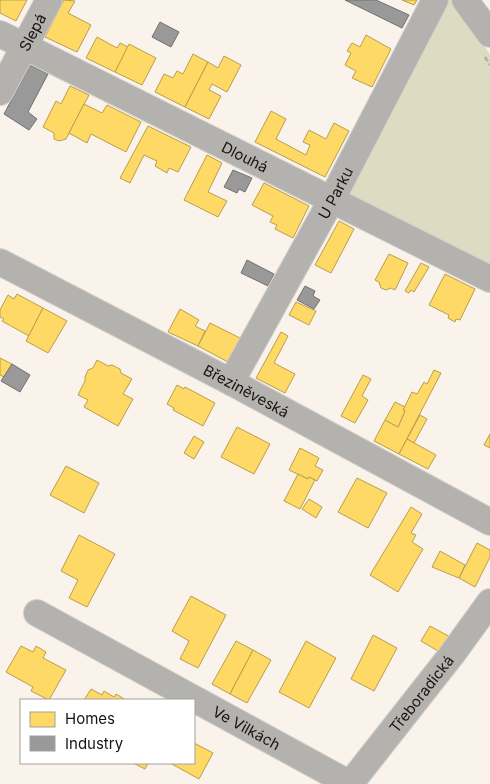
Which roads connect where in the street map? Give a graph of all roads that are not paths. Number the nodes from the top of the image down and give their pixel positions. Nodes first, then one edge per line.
1 (49, 0) edge
2 (435, 0) edge
3 (465, 0) edge
4 (0, 34) edge
5 (490, 34) edge
6 (24, 46) junction
7 (0, 92) edge
8 (332, 199) junction
9 (0, 262) edge
10 (490, 279) edge
11 (231, 382) junction
12 (490, 522) edge
13 (490, 602) edge
14 (37, 613) dead end
15 (194, 699) edge
16 (195, 699) edge
17 (350, 784) edge

1 - 6 street, Slepá
2 - 8 street, U Parku
3 - 5 street
4 - 6 street, Dlouhá
6 - 7 street, Slepá
6 - 8 street, Dlouhá
8 - 10 street, Dlouhá
8 - 11 street, U Parku
9 - 11 street, Březiněveská
11 - 12 street, Březiněveská
13 - 17 street, Třeboradická
14 - 15 street, Ve Vilkách
16 - 17 street, Ve Vilkách

